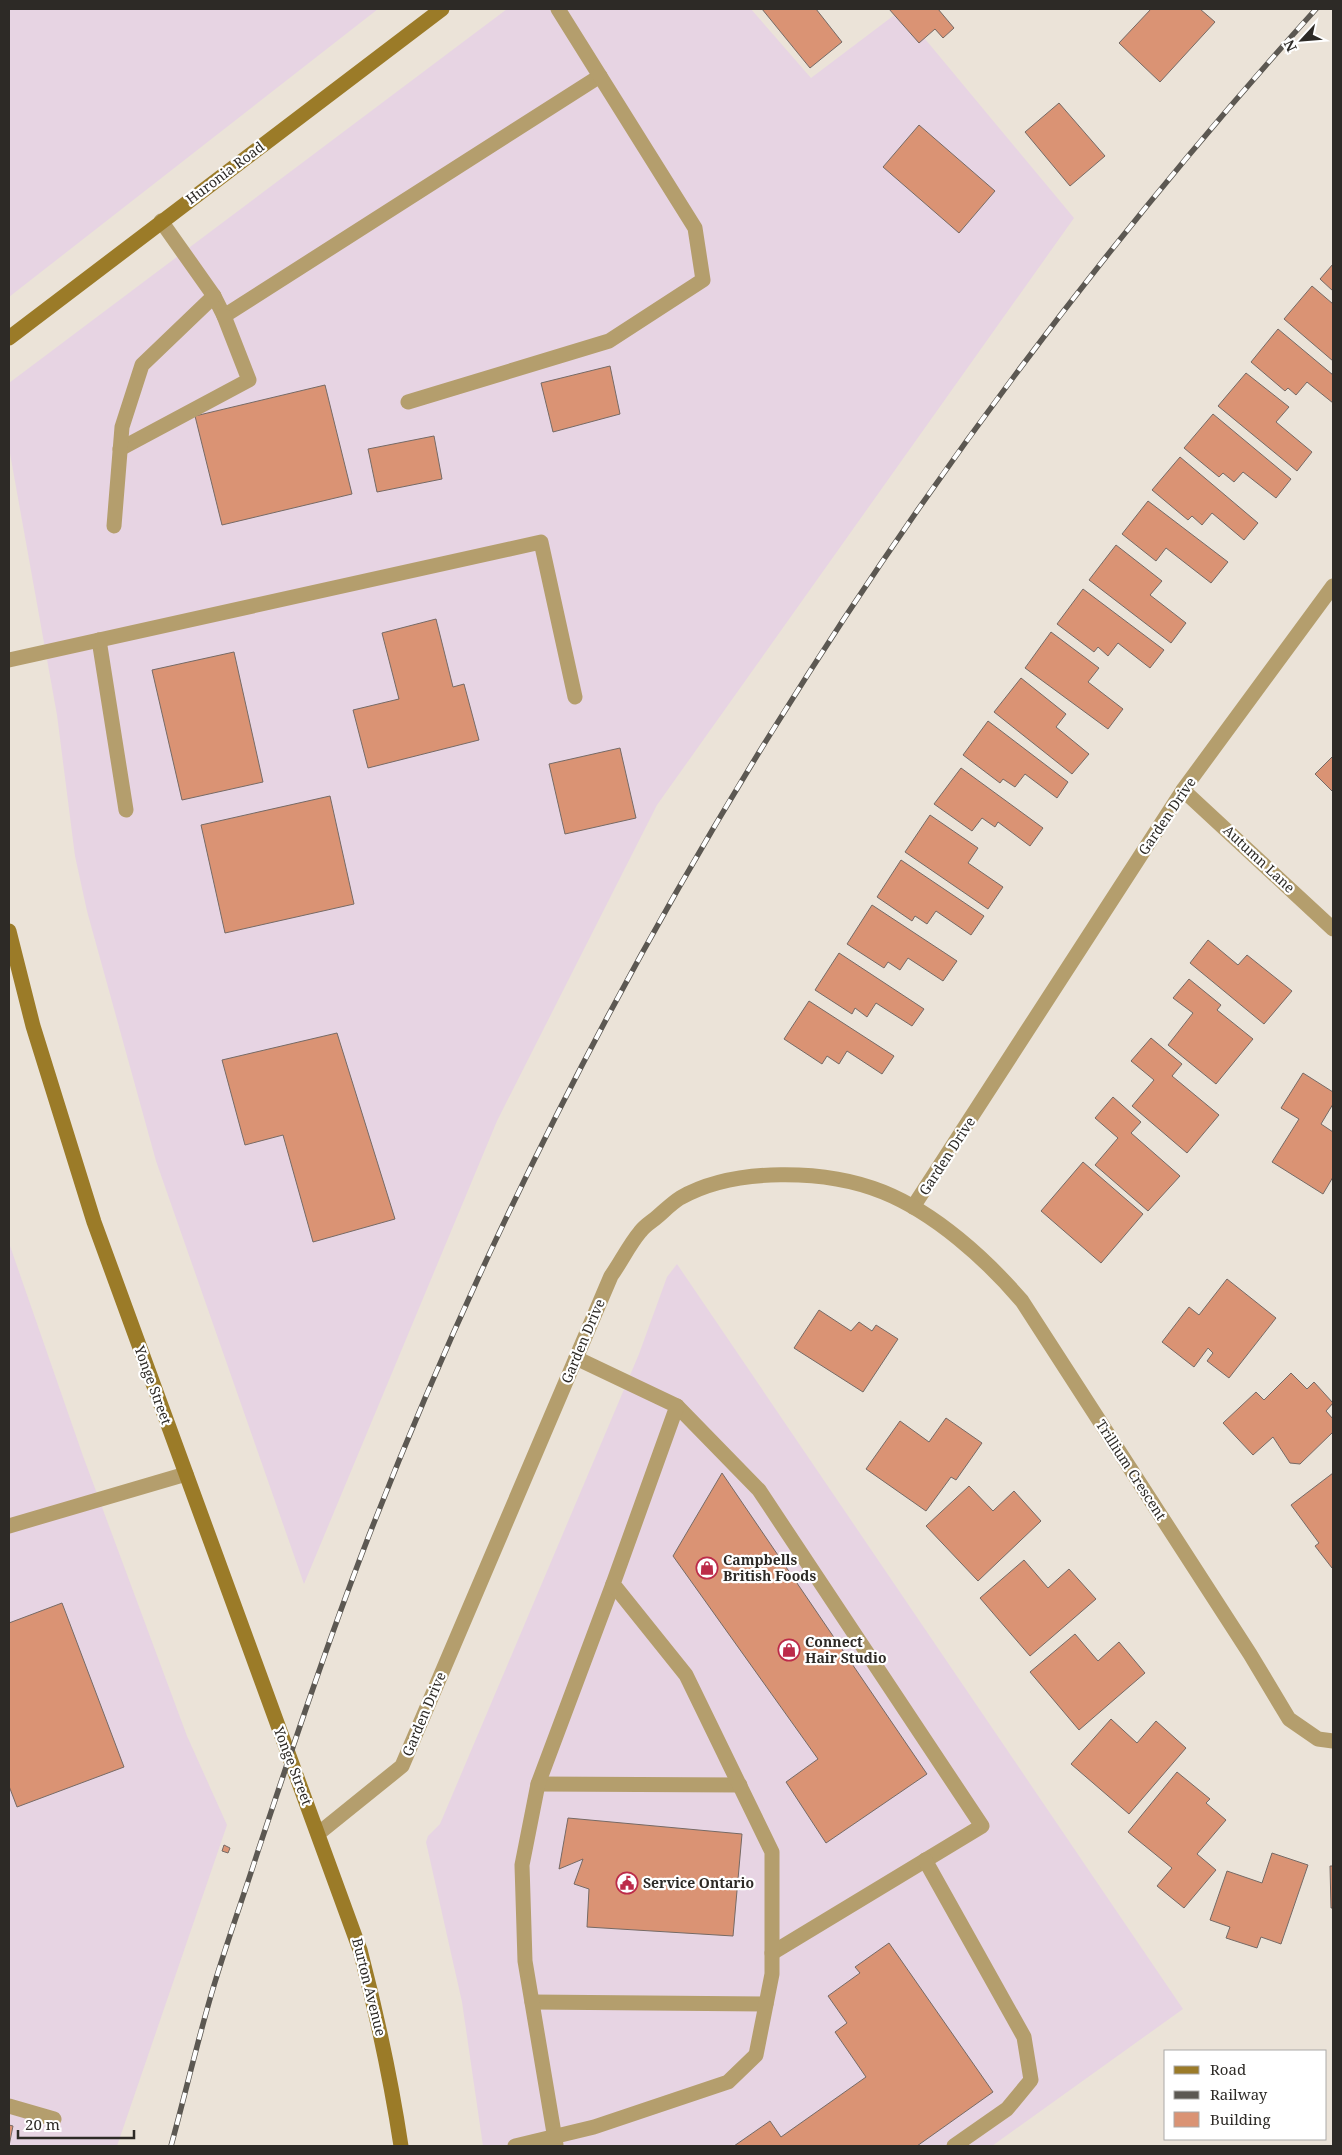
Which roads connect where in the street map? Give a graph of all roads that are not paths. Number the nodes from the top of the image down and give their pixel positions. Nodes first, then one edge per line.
1 (442, 9) edge
2 (558, 9) edge
3 (600, 76) junction
4 (162, 222) junction
5 (214, 296) junction
6 (224, 316) junction
7 (9, 338) edge
8 (408, 402) dead end
9 (120, 448) junction
10 (114, 526) dead end
11 (1333, 586) edge
12 (99, 640) junction
13 (9, 660) edge
14 (575, 697) dead end
15 (1183, 790) junction
16 (126, 810) dead end
17 (1333, 929) edge
18 (9, 930) edge
19 (913, 1208) junction
20 (576, 1358) junction
21 (677, 1406) junction
22 (186, 1474) junction
23 (9, 1526) edge
24 (613, 1584) junction
25 (1333, 1741) edge
26 (538, 1784) junction
27 (740, 1786) junction
28 (318, 1833) junction
29 (926, 1860) junction
30 (772, 1952) junction
31 (532, 2002) junction
32 (766, 2004) junction
33 (9, 2106) edge
34 (54, 2119) dead end
35 (555, 2141) edge
36 (401, 2146) edge
37 (514, 2146) edge
38 (954, 2146) edge

1 - 4 main road, Huronia Road
2 - 3 street
3 - 6 street
3 - 8 street
4 - 5 street
4 - 7 main road, Huronia Road
5 - 6 street
5 - 9 street
6 - 9 street
9 - 10 street
11 - 15 street, Garden Drive
12 - 13 street
12 - 14 street
12 - 16 street
15 - 17 street, Autumn Lane
15 - 19 street, Garden Drive
18 - 22 main road, Yonge Street
19 - 20 street, Garden Drive
19 - 25 street, Trillium Crescent
20 - 21 street
20 - 28 street, Garden Drive
21 - 24 street
21 - 29 street
22 - 23 street
22 - 28 main road, Yonge Street
24 - 26 street
24 - 27 street
26 - 27 street
26 - 31 street
27 - 30 street
28 - 36 main road, Burton Avenue
29 - 30 street
29 - 38 street
30 - 32 street
31 - 32 street
31 - 35 street
32 - 35 street
33 - 34 street
35 - 37 street

